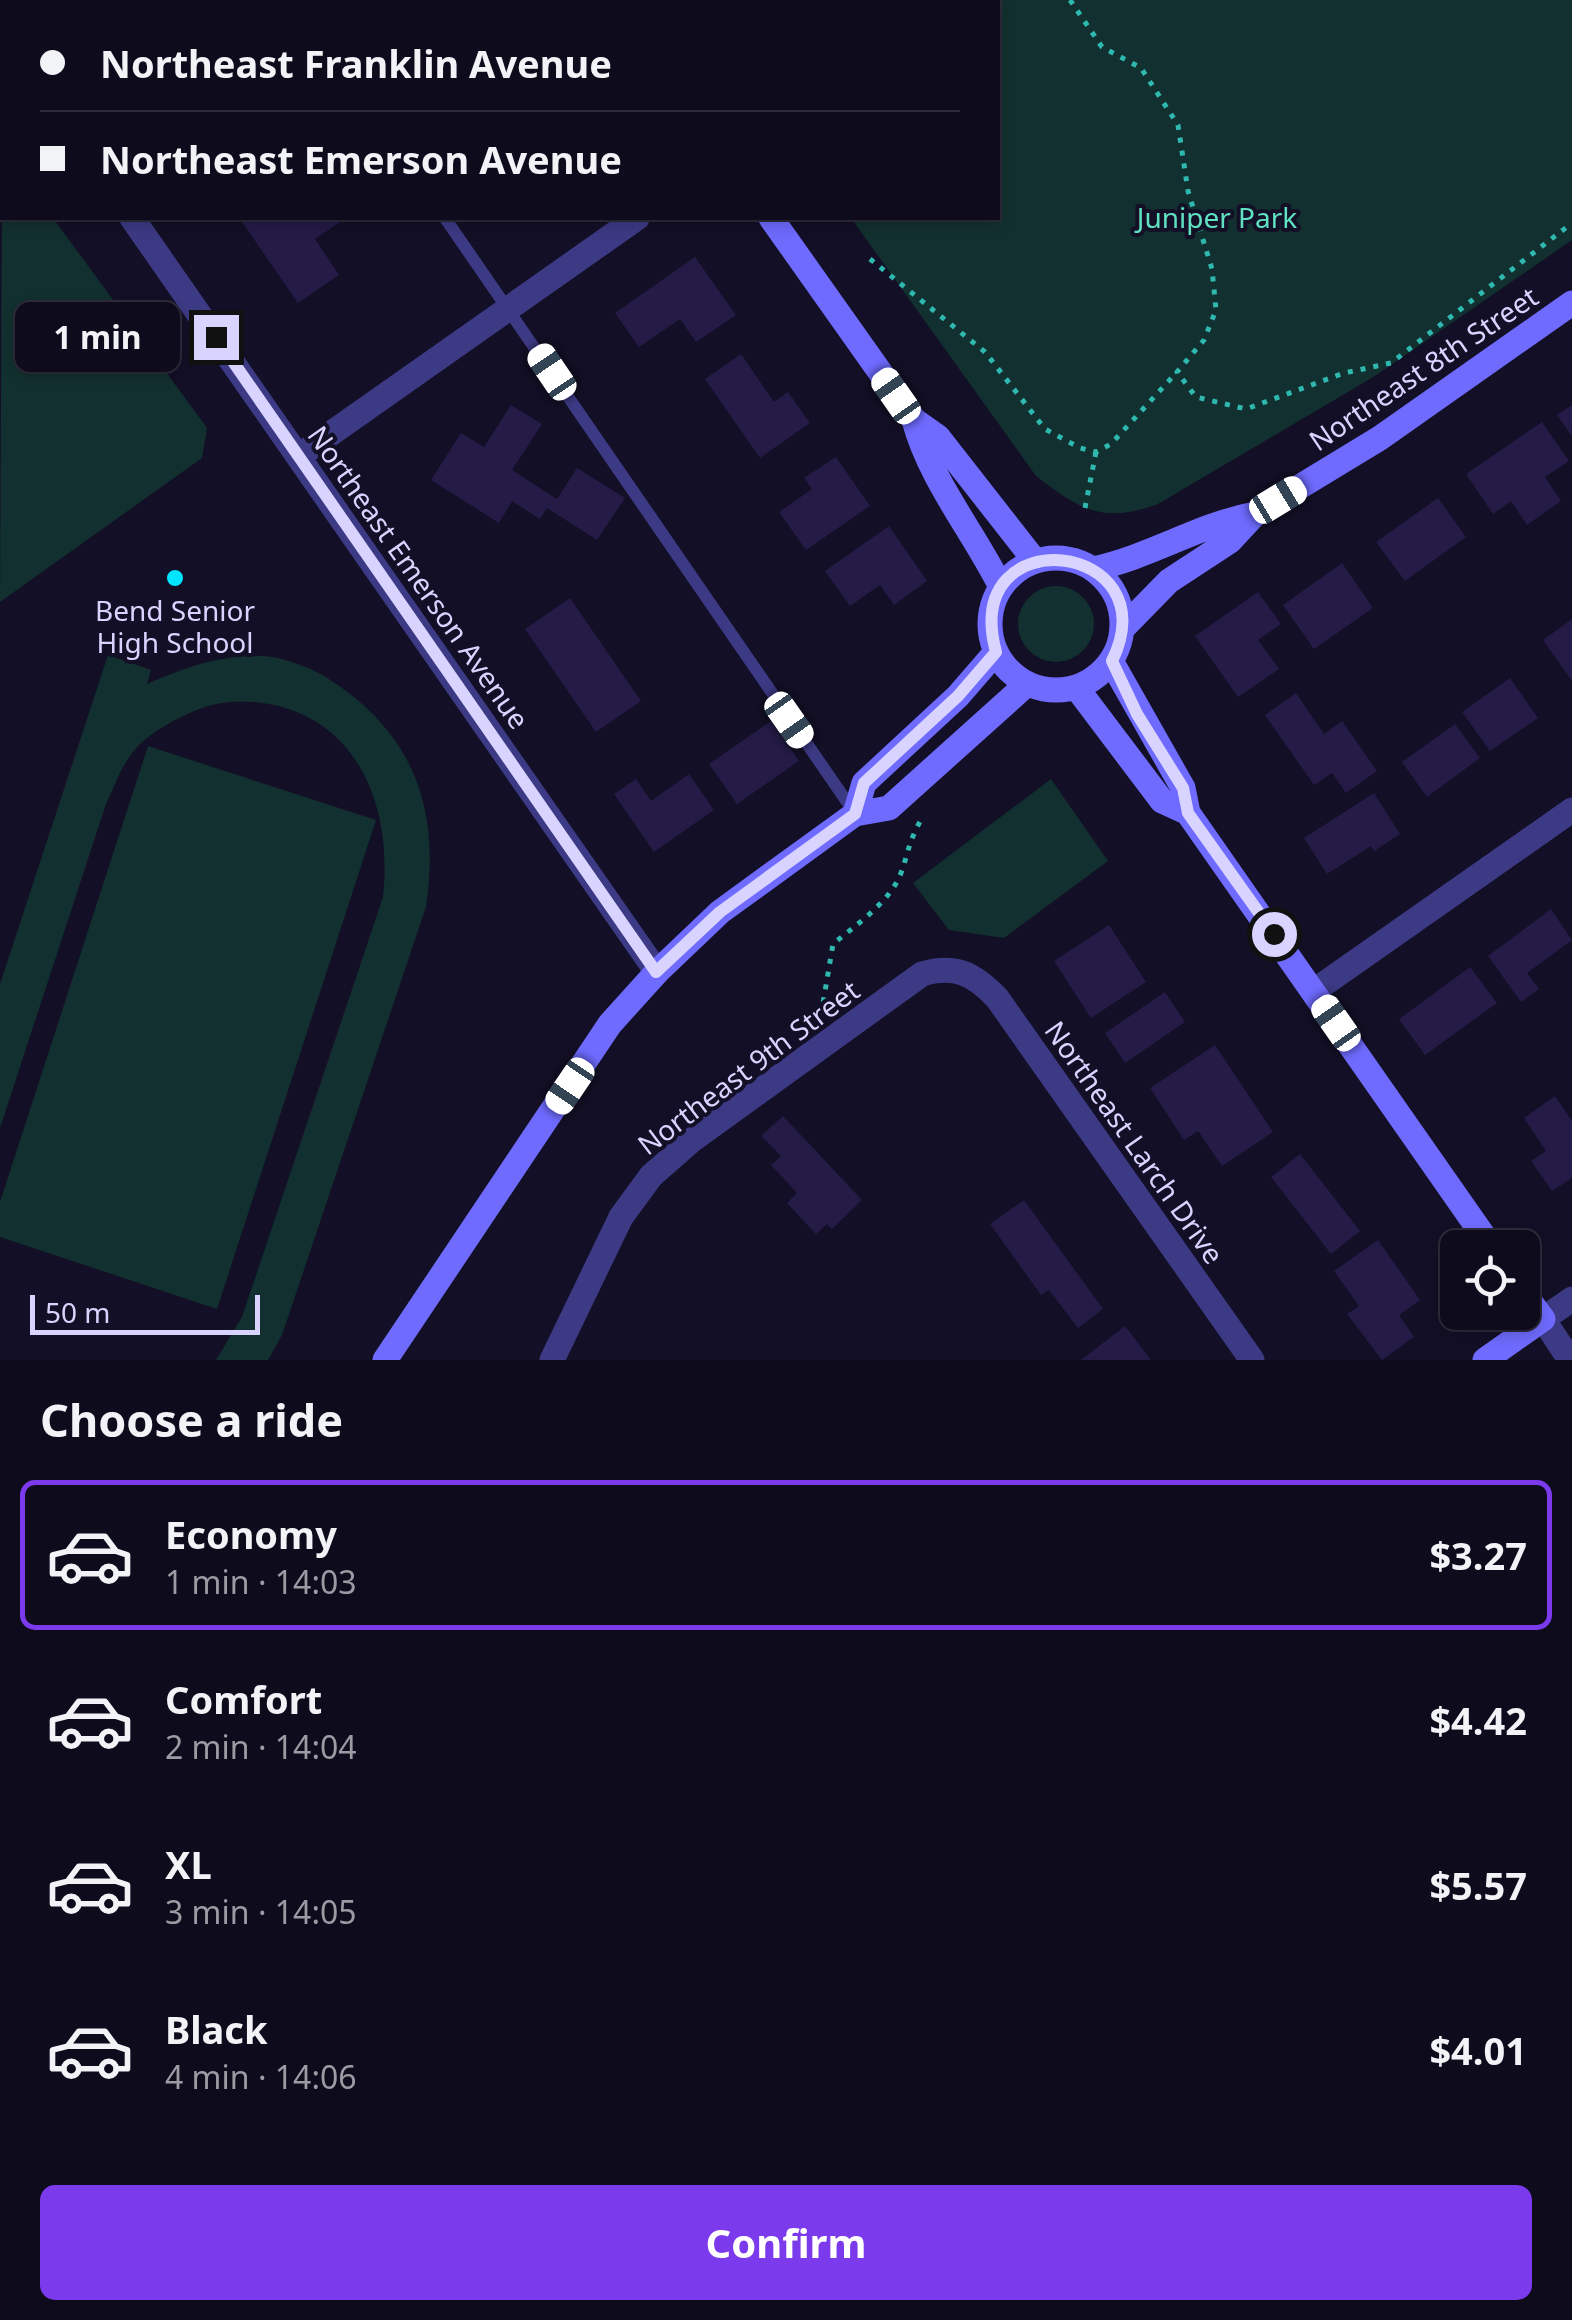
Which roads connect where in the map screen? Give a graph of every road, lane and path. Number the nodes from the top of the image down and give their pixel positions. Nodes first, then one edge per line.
1 (1070, 0) edge
2 (133, 220) edge
3 (446, 220) edge
4 (634, 220) edge
5 (772, 220) edge
6 (1572, 224) edge
7 (870, 258) dead end
8 (1572, 303) edge
9 (509, 309) junction
10 (1177, 372) junction
11 (914, 420) junction
12 (1096, 452) junction
13 (299, 456) junction
14 (1085, 508) dead end
15 (1255, 514) junction
16 (1035, 561) junction
17 (1093, 569) junction
18 (1001, 587) junction
19 (1122, 629) junction
20 (996, 652) junction
21 (1112, 661) junction
22 (1027, 684) junction
23 (1076, 688) junction
24 (1572, 810) edge
25 (1188, 813) junction
26 (855, 814) junction
27 (958, 970) joint
28 (656, 972) junction
29 (1314, 991) junction
30 (1480, 1230) edge
31 (1572, 1299) edge
32 (1540, 1317) edge
33 (1542, 1320) junction
34 (385, 1360) edge
35 (552, 1360) edge
36 (1252, 1360) edge
37 (1485, 1360) edge
38 (1570, 1360) edge

1 - 10 path
2 - 13 street, Northeast Emerson Avenue
3 - 9 lane
4 - 9 street
5 - 11 street
6 - 10 path
7 - 12 path
8 - 15 street, Northeast 8th Street
9 - 13 street
9 - 26 lane
10 - 12 path
11 - 16 street
11 - 18 street
12 - 14 path
13 - 28 street, Northeast Emerson Avenue
15 - 17 street, Northeast 8th Street
15 - 19 street, Northeast 8th Street
16 - 17 street
16 - 18 street
17 - 19 street
18 - 20 street
19 - 21 street
20 - 22 street
20 - 26 street
21 - 23 street
21 - 25 street
22 - 23 street
22 - 26 street
23 - 25 street
24 - 29 street
25 - 29 street
26 - 28 street
27 - 35 street, Northeast 9th Street
27 - 36 street, Northeast Larch Drive
28 - 34 street
29 - 30 street
31 - 33 street
32 - 33 street
33 - 37 street
33 - 38 street

